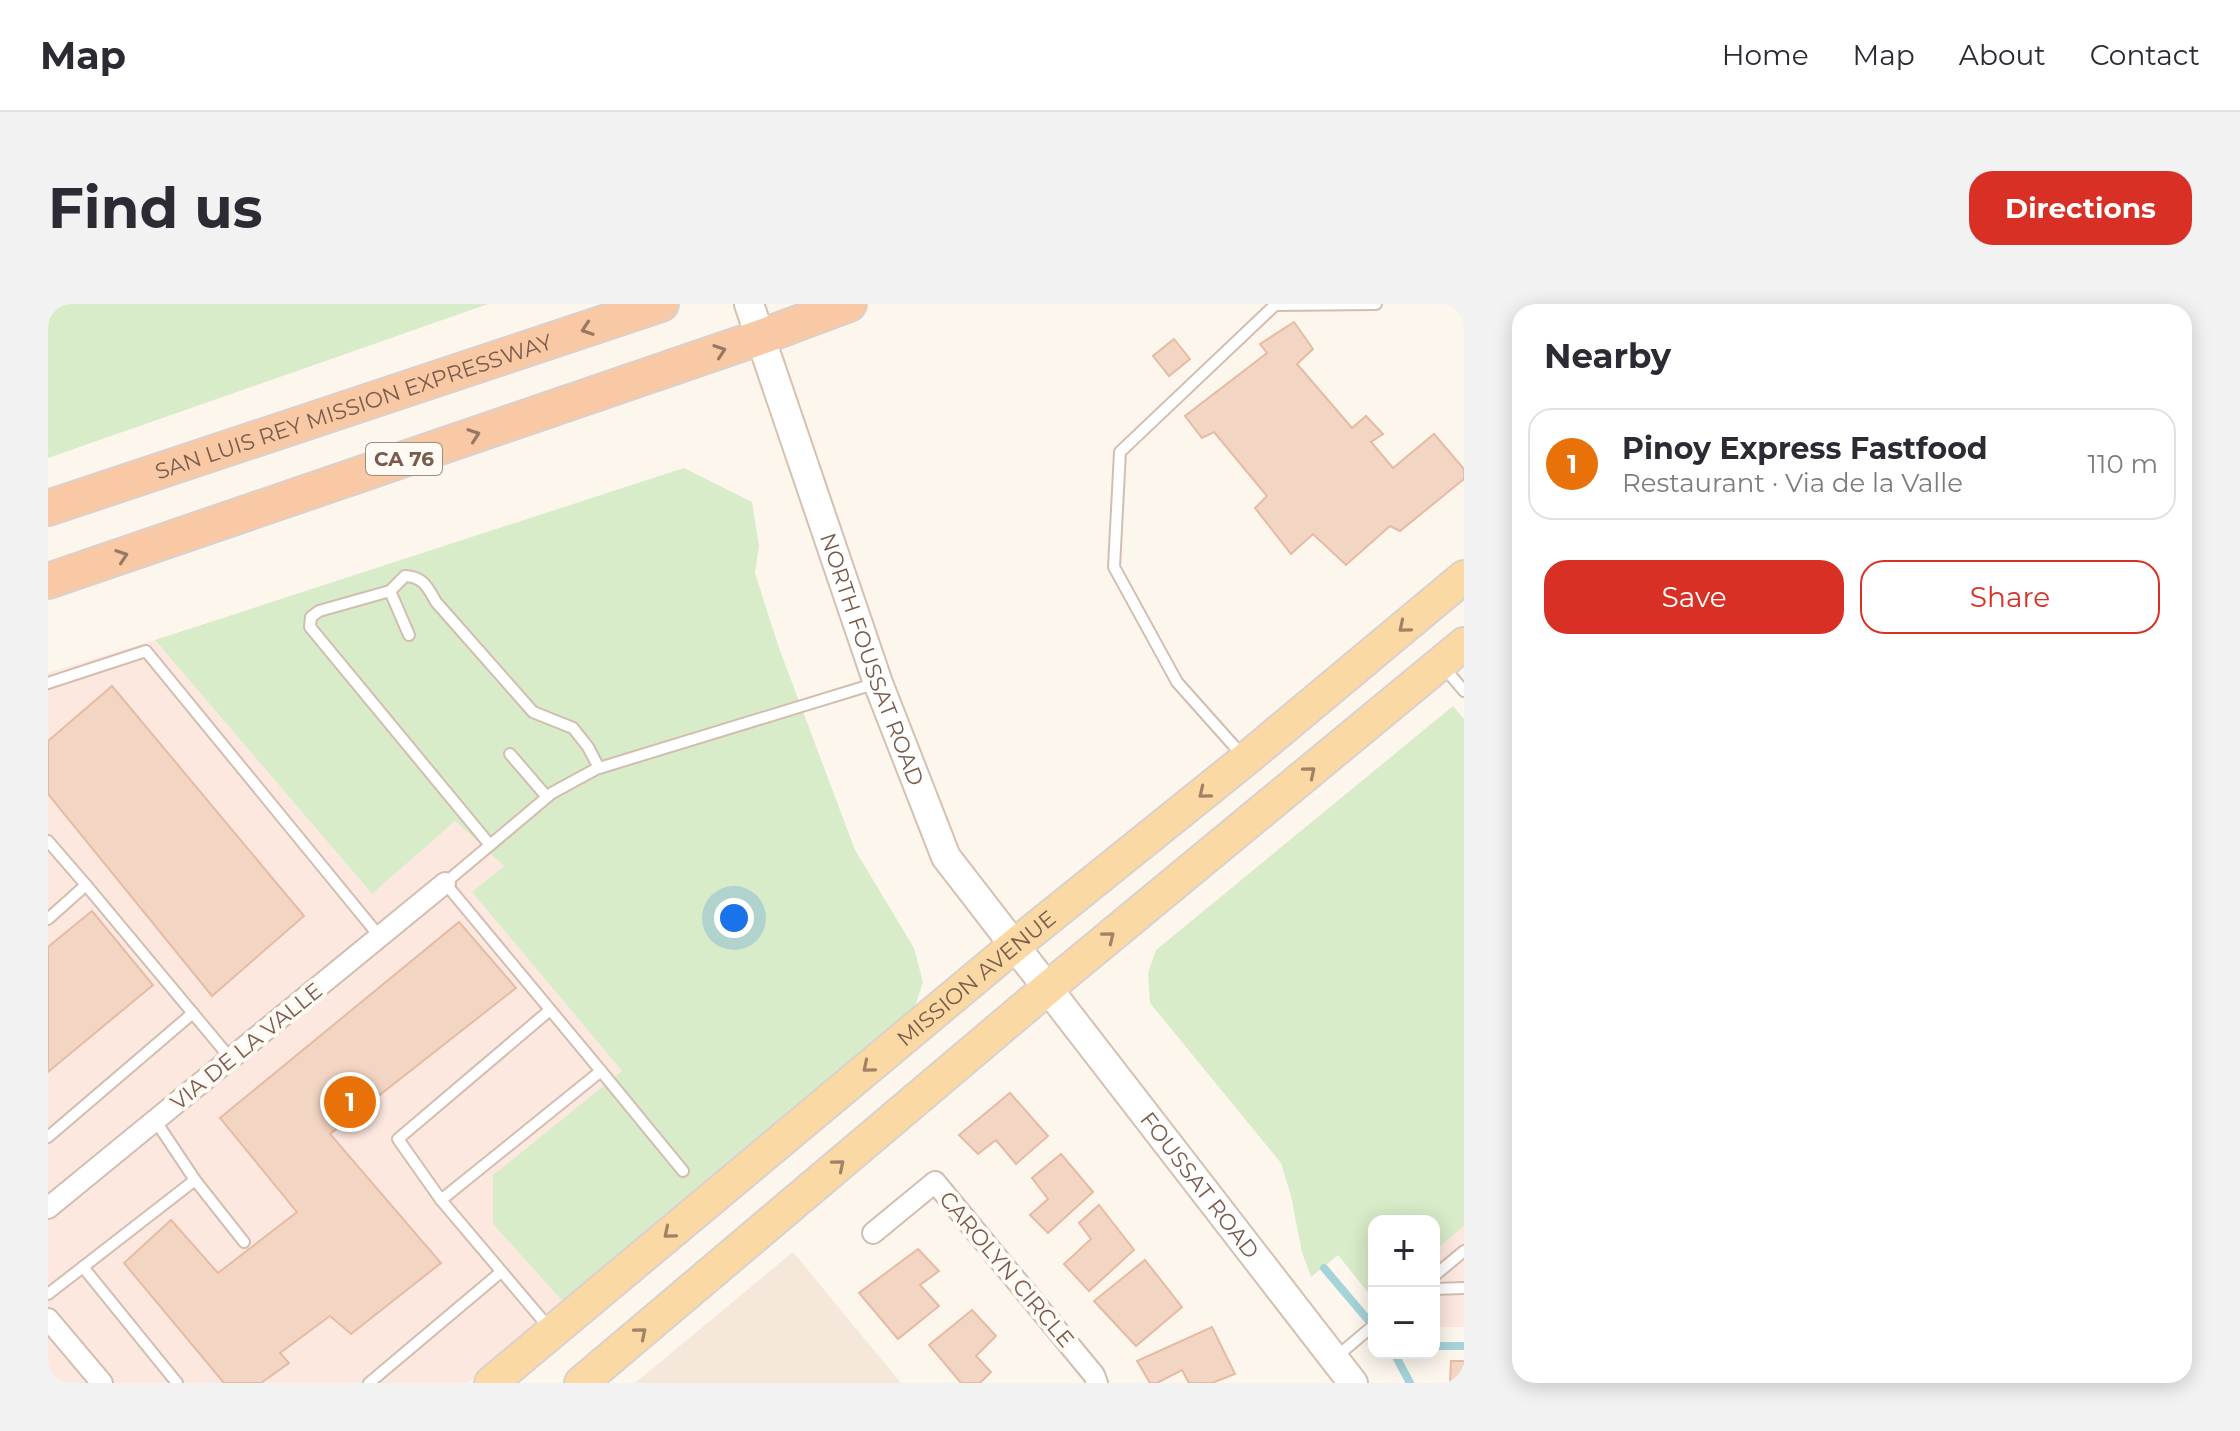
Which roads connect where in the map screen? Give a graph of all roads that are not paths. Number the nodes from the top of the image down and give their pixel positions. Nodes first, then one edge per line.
1 (661, 304) edge
2 (749, 304) edge
3 (849, 304) edge
4 (1376, 304) edge
5 (761, 337) junction
6 (48, 508) edge
7 (1464, 577) edge
8 (48, 581) edge
9 (390, 591) junction
10 (409, 635) dead end
11 (1452, 654) edge
12 (48, 683) edge
13 (878, 683) junction
14 (1464, 691) edge
15 (510, 754) dead end
16 (1246, 759) junction
17 (599, 768) junction
18 (547, 797) junction
19 (48, 841) edge
20 (490, 845) junction
21 (445, 883) junction
22 (86, 885) junction
23 (48, 919) edge
24 (380, 937) junction
25 (1015, 945) junction
26 (1049, 987) junction
27 (550, 1010) junction
28 (193, 1013) junction
29 (231, 1059) junction
30 (601, 1071) junction
31 (155, 1120) junction
32 (48, 1137) edge
33 (683, 1171) dead end
34 (195, 1180) junction
35 (441, 1200) junction
36 (48, 1208) edge
37 (873, 1233) dead end
38 (244, 1242) dead end
39 (1464, 1251) edge
40 (83, 1267) junction
41 (1440, 1271) edge
42 (501, 1272) junction
43 (1464, 1288) edge
44 (1440, 1289) edge
45 (48, 1294) edge
46 (48, 1319) edge
47 (1368, 1330) edge
48 (552, 1332) junction
49 (1334, 1358) junction
50 (102, 1383) edge
51 (177, 1383) edge
52 (369, 1383) edge
53 (491, 1383) edge
54 (581, 1383) edge
55 (1097, 1383) edge
56 (1353, 1383) edge

1 -> 6 highway, SAN LUIS REY MISSION EXPRESSWAY
2 - 5 main road, NORTH FOUSSAT ROAD
3 - 5 highway, CA 76
4 - 16 lane
8 -> 5 highway, CA 76
5 - 13 main road, NORTH FOUSSAT ROAD
7 -> 16 main road, MISSION AVENUE
9 - 10 lane
9 - 17 lane
9 - 20 lane
11 - 14 lane
26 -> 11 main road
12 - 24 lane
13 - 17 lane
13 - 25 main road, NORTH FOUSSAT ROAD
15 - 18 lane
16 -> 25 main road, MISSION AVENUE
17 - 18 lane
18 - 20 lane
19 - 22 lane
20 - 21 lane
21 - 24 street, VIA DE LA VALLE
21 - 27 lane
22 - 23 lane
22 - 28 lane
24 - 29 street, VIA DE LA VALLE
25 - 26 main road, NORTH FOUSSAT ROAD
25 -> 48 main road, MISSION AVENUE
26 - 49 main road, FOUSSAT ROAD
54 -> 26 main road
27 - 30 lane
27 - 35 lane
28 - 29 lane
28 - 32 lane
29 - 31 street, VIA DE LA VALLE
30 - 33 lane
30 - 35 lane
31 - 34 lane
31 - 36 street, VIA DE LA VALLE
34 - 38 lane
34 - 40 lane
35 - 42 lane
37 - 55 street, CAROLYN CIRCLE
39 - 41 lane
40 - 45 lane
40 - 51 lane
42 - 48 lane
42 - 52 lane
43 - 44 lane
46 - 50 street
47 - 49 lane
48 - 53 main road, MISSION AVENUE
49 - 56 main road, FOUSSAT ROAD

